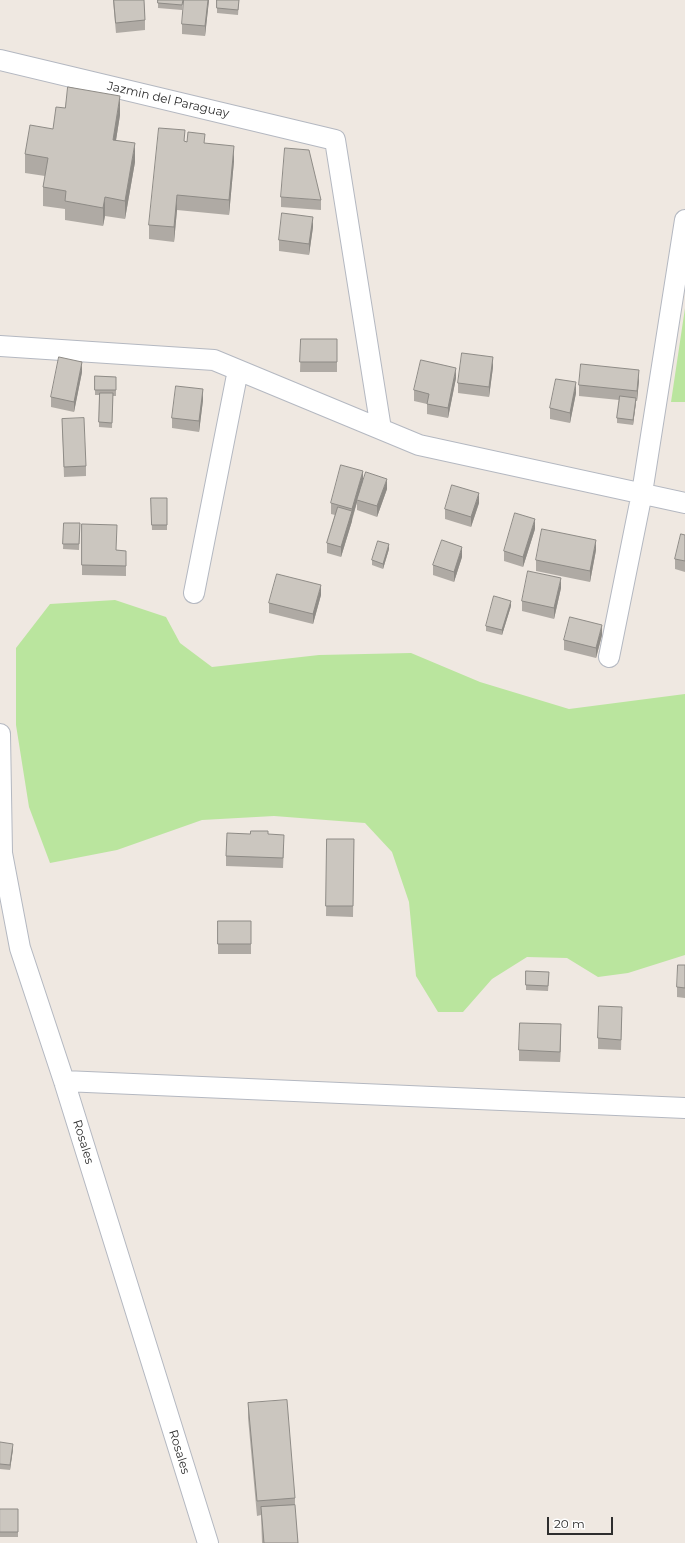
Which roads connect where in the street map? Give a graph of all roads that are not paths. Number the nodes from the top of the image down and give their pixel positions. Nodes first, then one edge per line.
1 (0, 60) edge
2 (685, 220) edge
3 (0, 346) edge
4 (238, 370) junction
5 (381, 429) junction
6 (642, 493) junction
7 (685, 503) edge
8 (194, 593) dead end
9 (609, 657) dead end
10 (0, 734) edge
11 (64, 1081) junction
12 (685, 1108) edge
13 (208, 1543) edge

1 - 5 street, Jazmin del Paraguay
2 - 6 street
3 - 4 street
4 - 5 street
4 - 8 street
5 - 6 street
6 - 7 street
6 - 9 street
10 - 11 street, Rosales
11 - 12 street
11 - 13 street, Rosales

